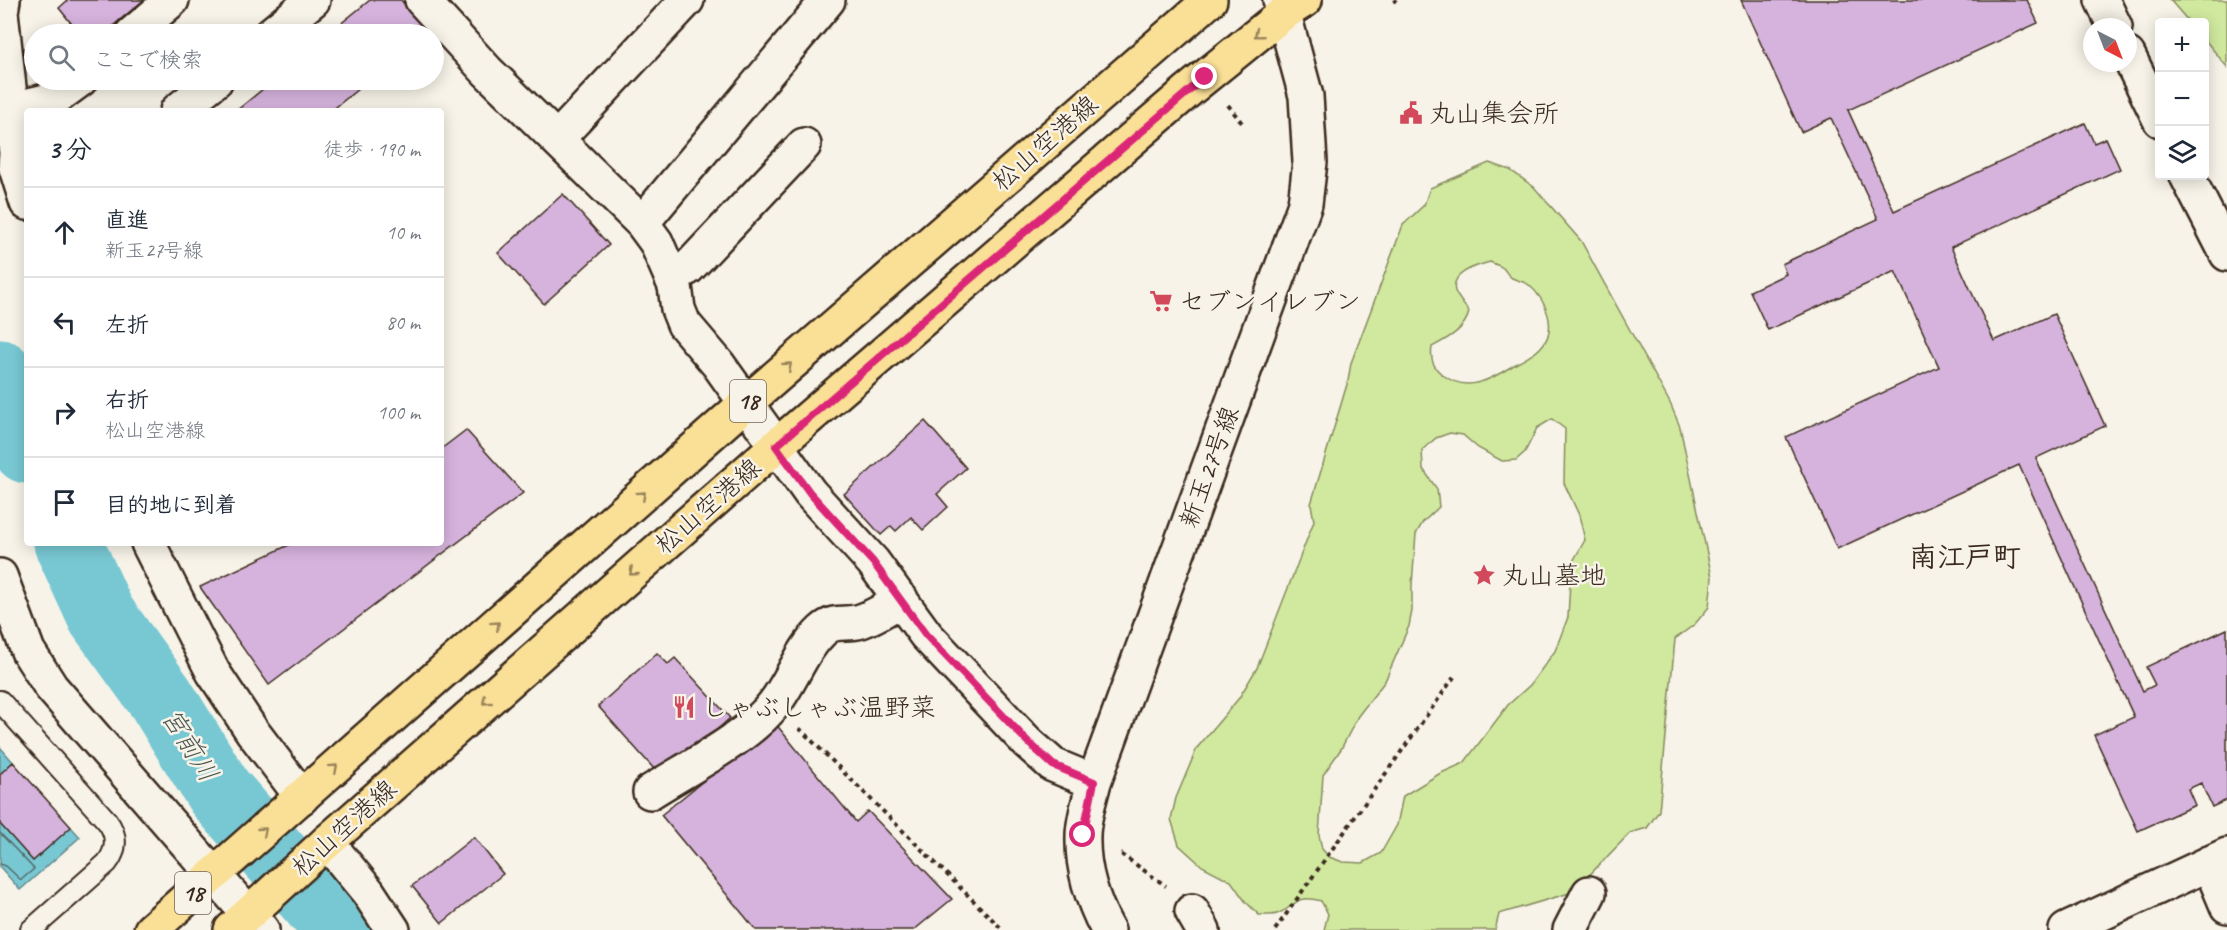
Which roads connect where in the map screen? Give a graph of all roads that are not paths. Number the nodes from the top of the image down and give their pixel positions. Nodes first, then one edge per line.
1 (3, 0) edge
2 (172, 0) edge
3 (313, 0) edge
4 (422, 0) edge
5 (687, 0) edge
6 (828, 0) edge
7 (1210, 0) edge
8 (2102, 0) edge
9 (1290, 4) edge
10 (2111, 18) edge
11 (144, 24) edge
12 (283, 24) edge
13 (2136, 72) edge
14 (66, 90) edge
15 (203, 90) edge
16 (181, 108) edge
17 (12, 110) junction
18 (2155, 110) edge
19 (557, 139) junction
20 (804, 145) dead end
21 (14, 167) edge
22 (2189, 180) edge
23 (24, 195) edge
24 (642, 223) junction
25 (2227, 254) edge
26 (671, 277) junction
27 (746, 403) junction
28 (776, 446) junction
29 (150, 546) edge
30 (0, 576) edge
31 (901, 599) junction
32 (0, 701) edge
33 (1094, 782) junction
34 (650, 792) dead end
35 (297, 802) junction
36 (322, 846) junction
37 (2218, 859) edge
38 (225, 865) junction
39 (1589, 893) dead end
40 (2227, 906) edge
41 (252, 918) edge
42 (1096, 925) edge
43 (43, 926) edge
44 (151, 930) edge
45 (393, 930) edge
46 (1570, 930) edge
47 (2066, 930) edge

1 - 17 street
2 - 11 street
3 - 12 street
4 - 19 street
5 - 19 street
6 - 24 street
27 -> 7 main road, 松山空港線 / 18
8 - 10 street
9 -> 28 main road, 松山空港線 / 18
9 - 33 street, 新玉27号線
13 - 18 street
14 - 17 street
15 - 16 street
17 - 21 street
19 - 24 street
20 - 26 street
21 - 23 street
22 - 25 street
24 - 26 street
26 - 27 street
27 - 28 street
35 -> 27 main road, 松山空港線 / 18
28 - 31 street
28 -> 36 main road, 松山空港線 / 18
29 - 35 street
30 - 38 street
31 - 33 street
31 - 34 street
32 - 43 lane
33 - 42 street, 新玉27号線
38 -> 35 main road, 松山空港線 / 18
36 - 41 main road, 松山空港線 / 18
36 - 45 street
37 - 40 street
37 - 47 street
38 - 41 street
38 - 44 main road, 松山空港線 / 18
39 - 46 street

